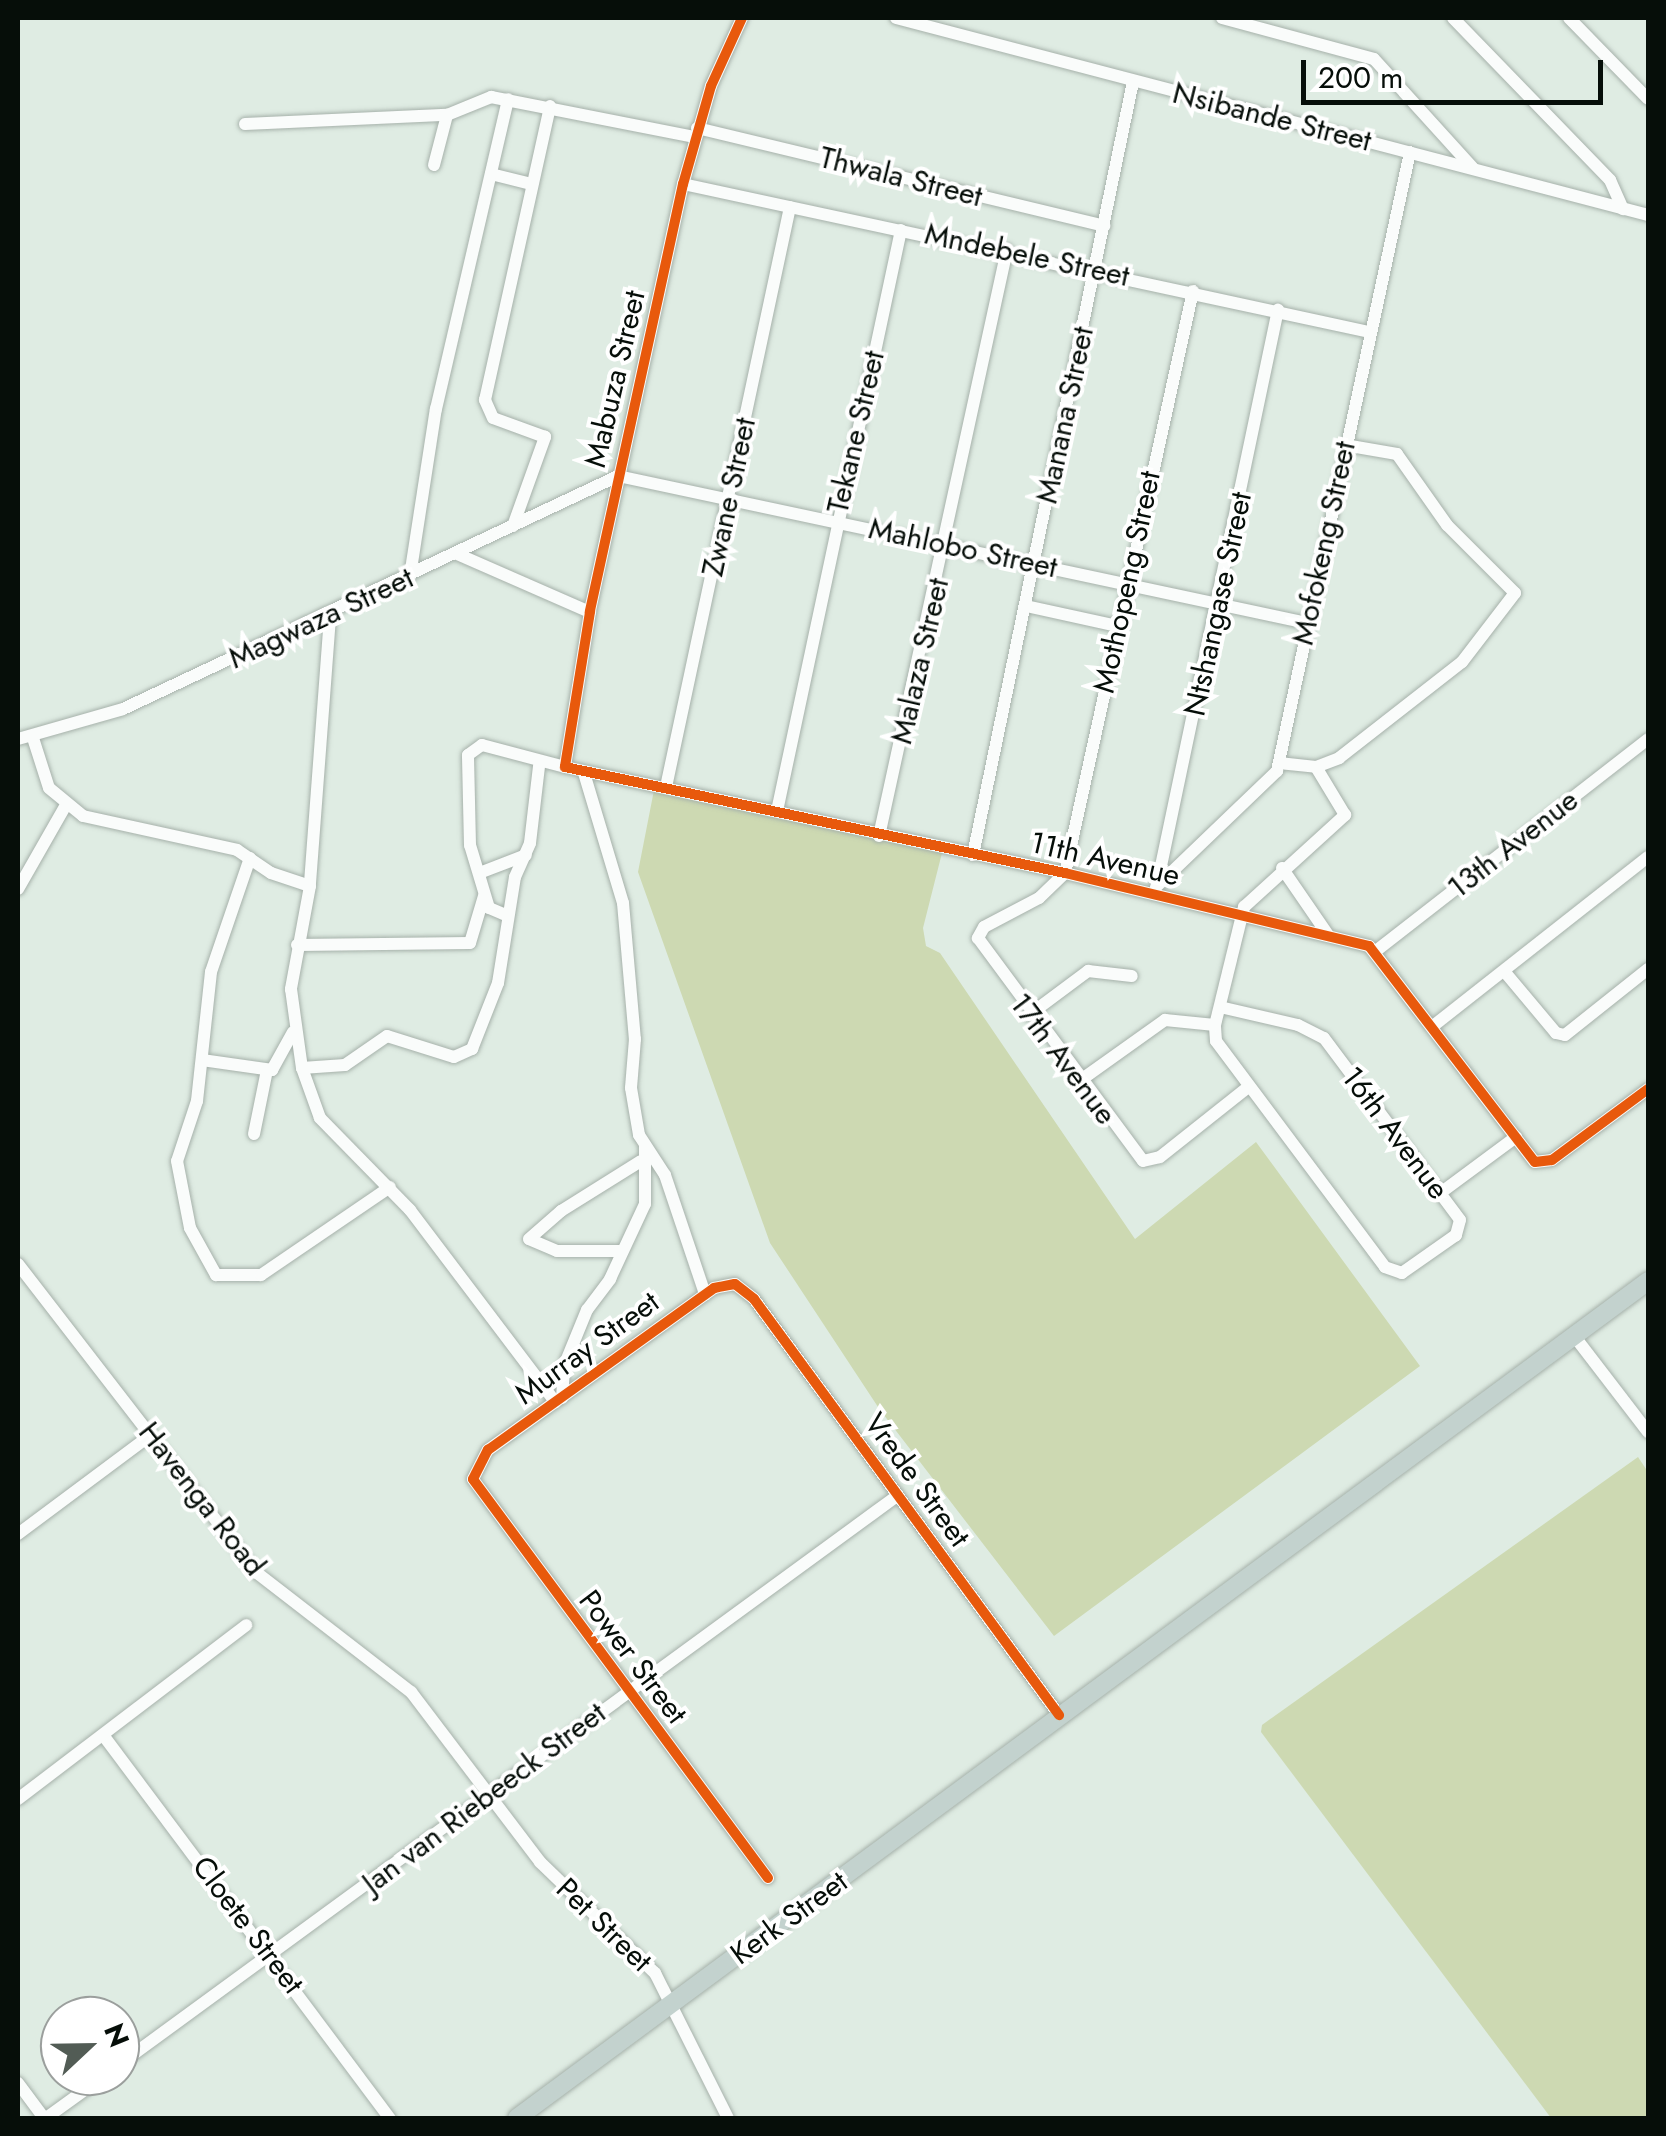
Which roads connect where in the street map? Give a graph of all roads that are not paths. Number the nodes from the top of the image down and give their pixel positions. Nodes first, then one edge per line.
1 (742, 18) edge
2 (896, 18) edge
3 (1222, 18) edge
4 (1452, 18) edge
5 (1569, 18) edge
6 (1133, 82) junction
7 (1648, 98) edge
8 (508, 99) junction
9 (550, 106) junction
10 (447, 114) junction
11 (244, 124) dead end
12 (696, 132) junction
13 (1410, 152) junction
14 (434, 165) dead end
15 (1473, 168) junction
16 (491, 174) junction
17 (532, 184) junction
18 (683, 184) junction
19 (790, 207) junction
20 (1623, 209) junction
21 (1648, 216) edge
22 (1104, 226) junction
23 (901, 230) junction
24 (1007, 250) junction
25 (1096, 268) junction
26 (1194, 291) junction
27 (1278, 310) junction
28 (1369, 332) junction
29 (1345, 445) junction
30 (618, 476) junction
31 (729, 498) junction
32 (835, 522) junction
33 (513, 526) junction
34 (946, 546) junction
35 (458, 554) junction
36 (1035, 563) junction
37 (410, 576) junction
38 (1126, 582) junction
39 (1220, 604) junction
40 (1026, 606) junction
41 (590, 612) junction
42 (330, 617) junction
43 (1307, 622) junction
44 (1117, 626) junction
45 (34, 738) junction
46 (1648, 738) edge
47 (18, 740) edge
48 (564, 763) junction
49 (1279, 764) junction
50 (539, 766) junction
51 (1316, 767) junction
52 (584, 773) junction
53 (666, 787) junction
54 (66, 805) junction
55 (778, 811) junction
56 (879, 836) junction
57 (526, 855) junction
58 (973, 855) junction
59 (1648, 857) edge
60 (250, 858) junction
61 (1282, 868) junction
62 (482, 872) junction
63 (1065, 873) junction
64 (310, 886) junction
65 (18, 889) edge
66 (485, 892) junction
67 (1155, 892) junction
68 (1241, 915) junction
69 (508, 916) junction
70 (1328, 936) junction
71 (297, 945) junction
72 (1377, 950) junction
73 (1648, 969) edge
74 (1504, 971) junction
75 (1132, 976) dead end
76 (1220, 1007) junction
77 (1028, 1015) junction
78 (1215, 1025) junction
79 (1434, 1026) junction
80 (292, 1032) junction
81 (202, 1060) junction
82 (302, 1068) junction
83 (267, 1070) junction
84 (1078, 1082) junction
85 (1247, 1088) junction
86 (1648, 1089) edge
87 (254, 1134) dead end
88 (1516, 1138) junction
89 (645, 1146) junction
90 (641, 1161) junction
91 (390, 1188) junction
92 (1439, 1194) junction
93 (621, 1251) junction
94 (18, 1264) edge
95 (1648, 1282) edge
96 (728, 1284) joint
97 (705, 1294) junction
98 (1575, 1336) junction
99 (559, 1400) junction
100 (1648, 1431) edge
101 (151, 1435) junction
102 (478, 1460) joint
103 (897, 1496) junction
104 (18, 1534) edge
105 (246, 1625) dead end
106 (627, 1691) junction
107 (1060, 1715) junction
108 (103, 1734) junction
109 (490, 1797) junction
110 (18, 1799) edge
111 (768, 1878) dead end
112 (272, 1954) junction
113 (674, 2001) junction
114 (140, 2050) edge
115 (18, 2083) edge
116 (76, 2096) edge
117 (45, 2118) edge
118 (390, 2118) edge
119 (517, 2118) edge
120 (728, 2118) edge

1 - 12 street, Mabuza Street
2 - 6 street, Nsibande Street
3 - 15 street
4 - 20 street
5 - 7 street
6 - 13 street, Nsibande Street
6 - 22 street, Manana Street
8 - 9 street, Thwala Street
8 - 10 street, Thwala Street
8 - 16 street
9 - 12 street, Thwala Street
9 - 17 street
10 - 11 street, Thwala Street
10 - 14 street
12 - 18 street, Mabuza Street
12 - 22 street, Thwala Street
13 - 15 street, Nsibande Street
13 - 28 street, Mofokeng Street
15 - 20 street, Nsibande Street
16 - 17 street
16 - 37 street
17 - 33 street
18 - 19 street, Mndebele Street
18 - 30 street, Mabuza Street
19 - 23 street, Mndebele Street
19 - 31 street, Zwane Street
20 - 21 street, Nsibande Street
22 - 25 street, Manana Street
23 - 24 street, Mndebele Street
23 - 32 street, Tekane Street
24 - 25 street, Mndebele Street
24 - 34 street, Malaza Street
25 - 26 street, Mndebele Street
25 - 36 street, Manana Street
26 - 27 street, Mndebele Street
26 - 38 street, Mothopeng Street
27 - 28 street, Mndebele Street
27 - 39 street, Ntshangase Street
28 - 29 street, Mofokeng Street
29 - 43 street, Mofokeng Street
29 - 51 street
30 - 31 street, Mahlobo Street
30 - 33 street, Magwaza Street
30 - 41 street, Mabuza Street
31 - 32 street, Mahlobo Street
31 - 53 street, Zwane Street
32 - 34 street, Mahlobo Street
32 - 55 street, Tekane Street
33 - 35 street, Magwaza Street
34 - 36 street, Mahlobo Street
34 - 56 street, Malaza Street
35 - 37 street, Magwaza Street
35 - 41 street
36 - 38 street, Mahlobo Street
36 - 40 street, Manana Street
37 - 42 street, Magwaza Street
38 - 39 street, Mahlobo Street
38 - 44 street, Mothopeng Street
39 - 43 street, Mahlobo Street
39 - 67 street, Ntshangase Street
40 - 44 street
40 - 58 street, Manana Street
41 - 48 street, Mabuza Street
42 - 45 street, Magwaza Street
42 - 64 street
43 - 49 street, Mofokeng Street
44 - 63 street, Mothopeng Street
45 - 47 street, Magwaza Street
45 - 54 street
46 - 72 street, 13th Avenue
48 - 50 street, 11th Avenue
48 - 52 street, 11th Avenue
49 - 51 street
49 - 67 street, Mofokeng Street
50 - 57 street
50 - 62 street, 11th Avenue
51 - 61 street
52 - 53 street, 11th Avenue
52 - 89 street
53 - 55 street, 11th Avenue
54 - 60 street
54 - 65 street
55 - 56 street, 11th Avenue
56 - 58 street, 11th Avenue
57 - 62 street
57 - 69 street
58 - 63 street, 11th Avenue
59 - 74 street
60 - 64 street
60 - 81 street
61 - 68 street
61 - 70 street
62 - 66 street
63 - 67 street, 11th Avenue
63 - 77 street, 17th Avenue
64 - 71 street
66 - 69 street
66 - 71 street
67 - 68 street, 11th Avenue
68 - 70 street, 11th Avenue
68 - 76 street
69 - 82 street
70 - 72 street, 11th Avenue
71 - 80 street
72 - 79 street
73 - 74 street
74 - 79 street
75 - 77 street
76 - 78 street
76 - 92 street, 16th Avenue
77 - 84 street, 17th Avenue
78 - 84 street
78 - 85 street, 16th Avenue
79 - 88 street
80 - 82 street
80 - 83 street
81 - 83 street
81 - 91 street
82 - 91 street
83 - 87 street
84 - 85 street, 17th Avenue
85 - 92 street, 16th Avenue
86 - 88 street
88 - 92 street
89 - 90 street
89 - 97 street
90 - 93 street
90 - 93 street
91 - 99 street
93 - 99 street
94 - 101 street, Havenga Road
95 - 98 highway, Kerk Street
96 - 97 street, Murray Street
96 - 103 street, Vrede Street
97 - 99 street, Murray Street
98 - 100 street
98 - 107 highway, Kerk Street
99 - 102 street, Murray Street
101 - 104 street
101 - 109 street, Havenga Road
102 - 106 street, Power Street
103 - 106 street, Jan van Riebeeck Street
103 - 107 street, Vrede Street
105 - 108 street
106 - 109 street, Jan van Riebeeck Street
106 - 111 street, Power Street
107 - 113 highway, Kerk Street
108 - 110 street
108 - 112 street, Cloete Street
109 - 112 street, Jan van Riebeeck Street
109 - 113 street, Pet Street
112 - 114 street, Jan van Riebeeck Street
112 - 118 street, Cloete Street
113 - 119 highway, Kerk Street
113 - 120 street, Pet Street
115 - 117 street
116 - 117 street

